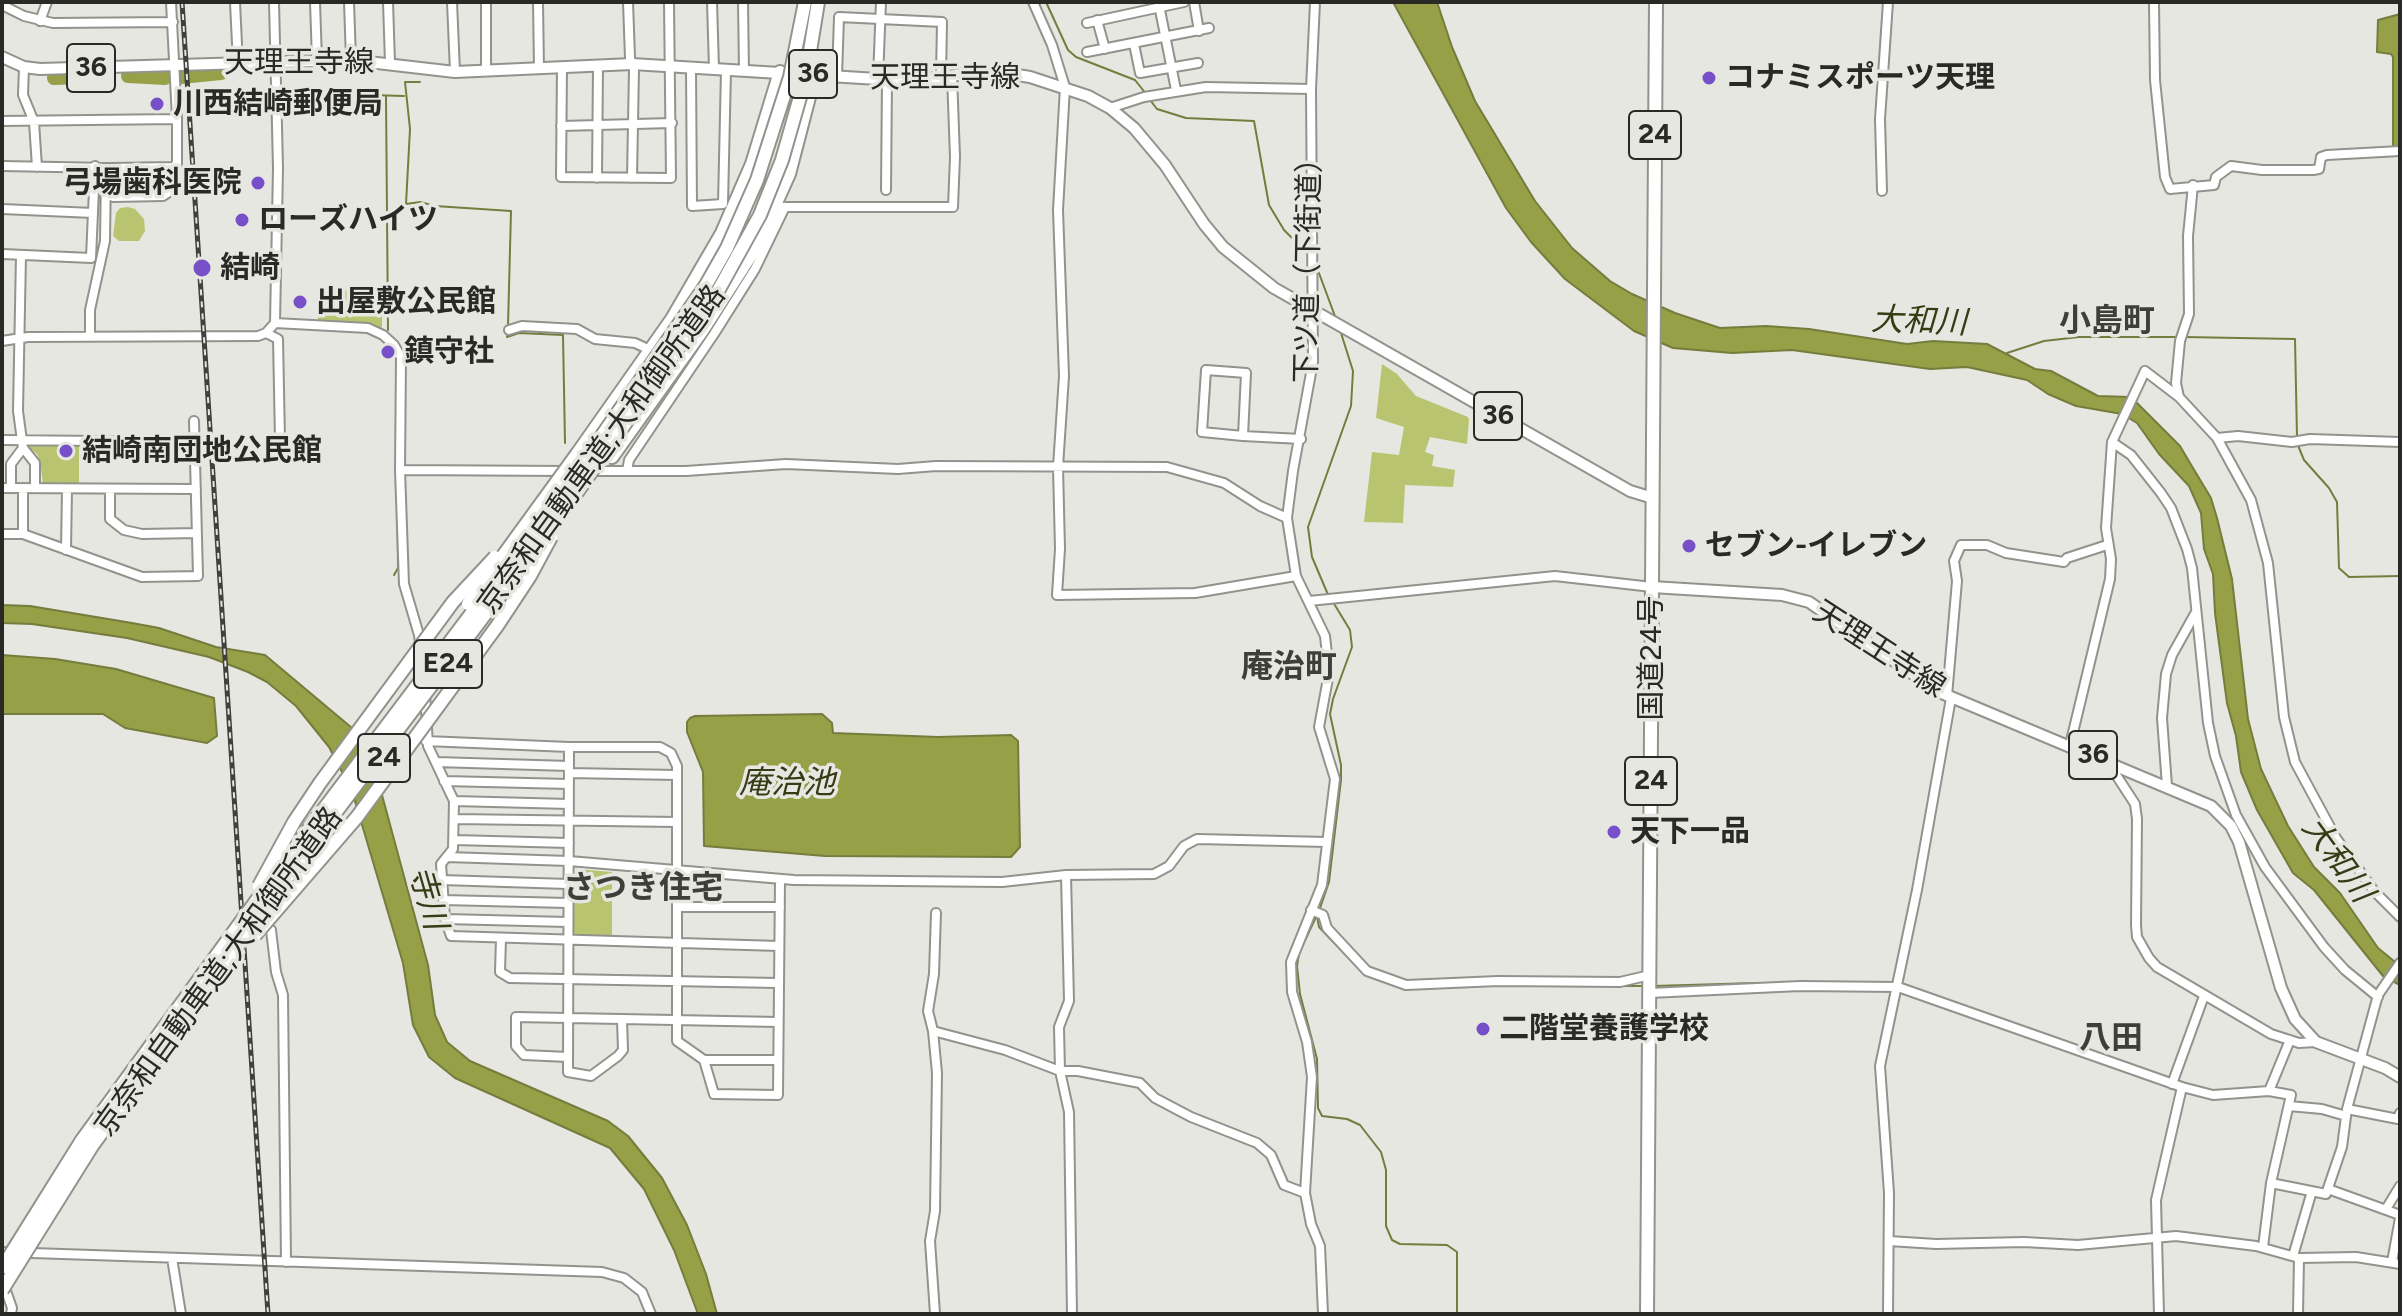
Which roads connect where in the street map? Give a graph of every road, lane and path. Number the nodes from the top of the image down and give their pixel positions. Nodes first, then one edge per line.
1 (47, 2) edge
2 (171, 2) edge
3 (235, 2) edge
4 (274, 2) edge
5 (315, 2) edge
6 (349, 2) edge
7 (388, 2) edge
8 (452, 2) edge
9 (486, 2) edge
10 (538, 2) edge
11 (628, 2) edge
12 (669, 2) edge
13 (712, 2) edge
14 (743, 2) edge
15 (805, 2) edge
16 (818, 2) edge
17 (881, 2) edge
18 (1033, 2) edge
19 (1126, 2) edge
20 (1184, 2) edge
21 (1194, 2) edge
22 (1315, 2) edge
23 (1656, 2) edge
24 (1888, 2) edge
25 (2154, 2) edge
26 (2, 5) edge
27 (1159, 5) edge
28 (1128, 14) junction
29 (880, 18) junction
30 (1097, 20) junction
31 (40, 21) junction
32 (173, 22) junction
33 (1087, 23) dead end
34 (1209, 28) dead end
35 (1199, 31) junction
36 (1165, 38) junction
37 (1134, 44) junction
38 (1105, 49) junction
39 (1087, 52) dead end
40 (2, 57) edge
41 (351, 60) junction
42 (317, 61) junction
43 (390, 63) junction
44 (1198, 63) dead end
45 (276, 64) junction
46 (632, 64) junction
47 (175, 65) junction
48 (238, 65) junction
49 (598, 66) junction
50 (24, 67) junction
51 (562, 67) junction
52 (671, 67) junction
53 (1171, 67) junction
54 (691, 68) junction
55 (539, 69) junction
56 (714, 69) junction
57 (726, 70) junction
58 (486, 71) junction
59 (744, 71) junction
60 (455, 72) junction
61 (780, 72) junction
62 (815, 74) junction
63 (837, 76) junction
64 (947, 76) junction
65 (883, 79) junction
66 (1065, 87) junction
67 (1311, 89) junction
68 (1176, 90) junction
69 (1110, 108) junction
70 (177, 119) junction
71 (2, 121) edge
72 (34, 122) junction
73 (672, 123) junction
74 (633, 124) junction
75 (597, 125) junction
76 (561, 126) junction
77 (2400, 151) edge
78 (2, 166) edge
79 (95, 166) junction
80 (37, 167) junction
81 (176, 167) junction
82 (110, 168) junction
83 (597, 178) junction
84 (632, 178) junction
85 (2193, 185) junction
86 (886, 190) dead end
87 (1882, 191) dead end
88 (108, 198) junction
89 (729, 204) junction
90 (781, 207) junction
91 (2, 209) edge
92 (93, 213) junction
93 (2, 254) edge
94 (21, 255) junction
95 (1314, 311) junction
96 (275, 323) junction
97 (509, 330) dead end
98 (266, 333) junction
99 (90, 336) junction
100 (19, 339) junction
101 (2, 341) edge
102 (650, 350) dead end
103 (2144, 373) junction
104 (2176, 383) junction
105 (2179, 397) junction
106 (194, 421) dead end
107 (1243, 436) junction
108 (2217, 438) junction
109 (1301, 439) junction
110 (2, 440) edge
111 (280, 440) dead end
112 (2113, 441) junction
113 (196, 442) junction
114 (2400, 442) edge
115 (23, 444) junction
116 (1058, 467) junction
117 (400, 470) junction
118 (627, 471) junction
119 (7, 488) edge
120 (23, 488) junction
121 (35, 488) junction
122 (67, 489) junction
123 (110, 489) junction
124 (196, 489) junction
125 (568, 495) junction
126 (1653, 498) junction
127 (1287, 518) junction
128 (197, 533) junction
129 (2, 534) edge
130 (23, 534) junction
131 (2107, 545) junction
132 (66, 550) junction
133 (1296, 576) junction
134 (1652, 587) junction
135 (1309, 601) junction
136 (2196, 612) junction
137 (1949, 697) junction
138 (426, 741) junction
139 (2070, 745) junction
140 (569, 747) junction
141 (2106, 760) junction
142 (436, 762) junction
143 (569, 769) junction
144 (677, 775) junction
145 (444, 781) junction
146 (569, 784) junction
147 (2167, 786) junction
148 (454, 801) junction
149 (569, 804) junction
150 (454, 819) junction
151 (569, 822) junction
152 (677, 822) junction
153 (454, 840) junction
154 (1327, 842) junction
155 (569, 843) junction
156 (447, 857) junction
157 (569, 861) junction
158 (677, 870) junction
159 (1066, 875) junction
160 (442, 880) junction
161 (780, 880) junction
162 (568, 884) junction
163 (443, 900) junction
164 (568, 903) junction
165 (248, 906) junction
166 (677, 907) junction
167 (780, 907) junction
168 (1311, 910) junction
169 (936, 913) dead end
170 (2400, 917) edge
171 (445, 919) junction
172 (568, 922) junction
173 (271, 930) dead end
174 (501, 938) junction
175 (568, 942) junction
176 (677, 945) junction
177 (779, 946) junction
178 (2400, 963) edge
179 (224, 971) junction
180 (1650, 975) junction
181 (568, 979) junction
182 (677, 983) junction
183 (778, 983) junction
184 (1898, 987) junction
185 (1650, 993) junction
186 (2204, 996) junction
187 (2378, 996) junction
188 (568, 1018) junction
189 (622, 1020) junction
190 (677, 1021) junction
191 (778, 1022) junction
192 (933, 1031) junction
193 (2290, 1040) junction
194 (2316, 1042) junction
195 (568, 1057) junction
196 (2361, 1059) junction
197 (704, 1060) junction
198 (778, 1060) junction
199 (1060, 1071) junction
200 (2400, 1077) edge
201 (2172, 1084) junction
202 (2182, 1087) junction
203 (2269, 1091) junction
204 (2289, 1106) junction
205 (2346, 1112) junction
206 (2400, 1113) edge
207 (2271, 1183) junction
208 (2400, 1186) edge
209 (2328, 1189) junction
210 (2312, 1191) junction
211 (1305, 1193) junction
212 (2386, 1209) junction
213 (2400, 1216) edge
214 (2156, 1237) junction
215 (1889, 1241) junction
216 (2263, 1247) junction
217 (26, 1253) junction
218 (2296, 1257) junction
219 (172, 1258) junction
220 (4, 1259) edge
221 (286, 1262) junction
222 (2396, 1263) edge
223 (3, 1291) edge
224 (11, 1314) edge
225 (181, 1314) edge
226 (651, 1314) edge
227 (935, 1314) edge
228 (1072, 1314) edge
229 (1323, 1314) edge
230 (1647, 1314) edge
231 (1888, 1314) edge
232 (2159, 1314) edge
233 (2298, 1314) edge

1 - 31 street
2 - 32 street
3 - 48 street
4 - 45 street
5 - 42 street
6 - 41 street
7 - 43 street
8 - 60 street
9 - 58 street
10 - 55 street
11 - 46 street
12 - 52 street
13 - 56 street
14 - 59 street
15 - 125 highway, 京奈和自動車道;大和御所道路 / E24, bridge
16 - 125 highway, 京奈和自動車道;大和御所道路 / E24, bridge
17 - 29 street
18 - 66 street
19 - 28 street
20 - 27 street
21 - 35 street
22 - 67 street, 下ツ道（下街道）
23 - 126 highway, 国道24号 / 24
24 - 87 street
25 - 85 street
26 - 31 street
27 - 28 street
27 - 36 street
28 - 30 street
29 - 63 street
29 - 64 street
29 - 65 street
30 - 33 street
30 - 38 street
31 - 32 street
32 - 47 street
34 - 35 street
35 - 36 street
36 - 37 street
36 - 53 street
37 - 38 street
37 - 53 street
38 - 39 street
40 - 50 main road, 天理王寺線 / 36
41 - 42 main road, 天理王寺線 / 36
41 - 43 main road, 天理王寺線 / 36
42 - 45 main road, 天理王寺線 / 36
43 - 60 main road, 天理王寺線 / 36
44 - 53 street
45 - 48 main road, 天理王寺線 / 36
45 - 96 street
46 - 49 main road, 天理王寺線 / 36
46 - 52 main road, 天理王寺線 / 36
46 - 74 street
47 - 48 main road, 天理王寺線 / 36
47 - 50 main road, 天理王寺線 / 36
47 - 70 street
49 - 51 main road, 天理王寺線 / 36
49 - 75 street
50 - 72 street
51 - 55 main road, 天理王寺線 / 36
51 - 76 street
52 - 54 main road, 天理王寺線 / 36
52 - 73 street
53 - 68 street
54 - 56 main road, 天理王寺線 / 36
54 - 89 street
55 - 58 main road, 天理王寺線 / 36
56 - 57 main road, 天理王寺線 / 36
57 - 59 main road, 天理王寺線 / 36
57 - 89 street
58 - 60 main road, 天理王寺線 / 36
59 - 61 main road, 天理王寺線 / 36
61 - 62 main road, 天理王寺線 / 36
61 - 89 highway, 24
62 - 63 main road, 天理王寺線 / 36
62 - 90 highway, 24
63 - 65 main road, 天理王寺線 / 36
64 - 65 main road, 天理王寺線 / 36
64 - 66 main road, 天理王寺線 / 36
64 - 90 street
65 - 86 street
66 - 69 main road, 天理王寺線 / 36
66 - 116 street
67 - 68 street
67 - 95 street, 下ツ道（下街道）
68 - 69 street
69 - 95 main road, 天理王寺線 / 36
70 - 72 street
70 - 81 street
71 - 72 street
72 - 80 street
73 - 74 street
73 - 84 street
74 - 75 street
74 - 84 street
75 - 76 street
75 - 83 street
76 - 83 street
77 - 85 street
78 - 80 street
79 - 80 street
79 - 82 street
79 - 92 street
81 - 82 street
81 - 88 street
82 - 88 street
83 - 84 street
85 - 104 street
88 - 99 street
89 - 165 highway, 24, bridge
90 - 118 street
90 - 179 highway, 24, bridge
91 - 92 street
92 - 94 street
93 - 94 street
94 - 100 street
95 - 109 street, 下ツ道（下街道）
95 - 126 main road, 天理王寺線 / 36
96 - 98 street
96 - 117 street
97 - 102 street
98 - 99 street
98 - 111 street
99 - 100 street
100 - 101 street
100 - 115 street
103 - 104 street
103 - 105 street
103 - 112 street
104 - 105 street
105 - 108 street
106 - 113 street
107 - 107 street
107 - 109 street
108 - 114 street
108 - 170 street
109 - 127 street, 下ツ道（下街道）
110 - 115 street
112 - 131 street
112 - 136 street
113 - 115 street
113 - 124 street
115 - 119 street
115 - 121 street
116 - 118 street
116 - 127 street
116 - 133 street
117 - 118 street
117 - 138 street
119 - 120 street
120 - 121 street
120 - 130 street
121 - 122 street
122 - 123 street
122 - 132 street
123 - 124 street
123 - 128 street
124 - 128 street
125 - 165 highway, bridge
125 - 179 highway, bridge
125 - 220 highway, 京奈和自動車道;大和御所道路 / E24, bridge
125 - 223 highway, 京奈和自動車道;大和御所道路 / E24, bridge
126 - 134 highway, 国道24号 / 24
127 - 133 street, 下ツ道（下街道）
128 - 132 street
129 - 130 street
130 - 132 street
131 - 137 street
131 - 139 street
133 - 135 street, 下ツ道（下街道）
134 - 135 street
134 - 137 main road, 天理王寺線 / 36
134 - 180 highway, 国道24号 / 24
135 - 154 street, 下ツ道（下街道）
136 - 147 street
136 - 187 street
137 - 139 main road, 天理王寺線 / 36
137 - 184 street
138 - 140 street
138 - 142 street
139 - 141 main road, 天理王寺線 / 36
140 - 143 street
140 - 144 street
141 - 147 main road, 天理王寺線 / 36
141 - 186 street
142 - 143 street
142 - 145 street
143 - 144 street
143 - 146 street
144 - 152 street
145 - 146 street
145 - 148 street
146 - 149 street
147 - 194 main road, 天理王寺線 / 36
148 - 149 street
148 - 150 street
149 - 151 street
150 - 151 street
150 - 153 street
151 - 152 street
151 - 155 street
152 - 158 street
153 - 155 street
153 - 156 street
154 - 159 street
154 - 168 street, 下ツ道（下街道）
155 - 157 street
156 - 157 street
156 - 160 street
157 - 158 street
157 - 162 street
158 - 161 street
158 - 166 street
159 - 161 street
159 - 199 street
160 - 162 street
160 - 163 street
161 - 167 street
162 - 164 street
163 - 164 street
163 - 171 street
164 - 172 street
165 - 220 highway, 24, bridge
166 - 167 street
166 - 176 street
167 - 177 street
168 - 180 street
168 - 211 street, 下ツ道（下街道）
169 - 192 street
171 - 172 street
171 - 174 street
172 - 175 street
173 - 221 street
174 - 175 street
174 - 181 street
175 - 176 street
175 - 181 street
176 - 177 street
176 - 182 street
177 - 183 street
178 - 187 street
179 - 217 highway, 24, bridge
180 - 185 highway, 国道24号 / 24
181 - 182 street
181 - 188 street
182 - 183 street
182 - 190 street
183 - 191 street
184 - 185 street
184 - 201 street
184 - 215 street
185 - 230 highway, 国道24号 / 24
186 - 193 street
186 - 201 street
187 - 196 street
188 - 189 street
188 - 195 street
188 - 195 street
189 - 190 street
189 - 195 street
190 - 191 street
190 - 197 street
191 - 198 street
192 - 199 street
192 - 227 street
193 - 194 street
193 - 203 street
194 - 196 main road
196 - 200 main road
196 - 205 street
197 - 198 street
197 - 198 street
199 - 211 street
199 - 228 street
201 - 202 street
202 - 203 street
202 - 214 street
203 - 204 street
204 - 205 street
204 - 207 street
205 - 206 street
205 - 209 street
207 - 210 street
207 - 216 street
208 - 212 street
209 - 210 street
209 - 212 street
210 - 218 street
211 - 229 street, 下ツ道（下街道）
212 - 213 street
213 - 222 street
214 - 215 street
214 - 216 street
214 - 232 street
215 - 231 street
216 - 218 street
217 - 219 street
217 - 220 street
217 - 223 highway, 24
218 - 222 street
218 - 233 street
219 - 221 street
219 - 225 street
221 - 226 street
223 - 224 street

